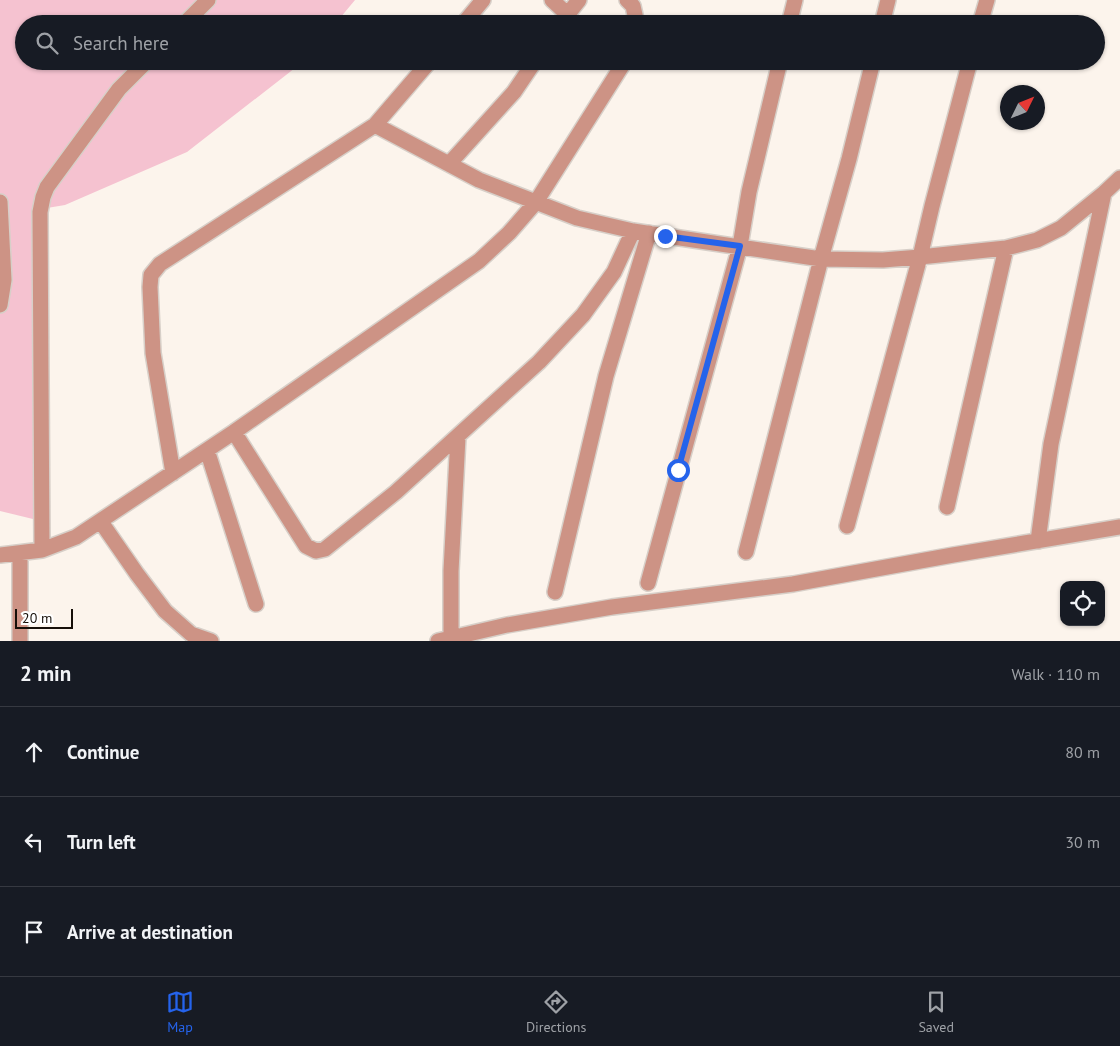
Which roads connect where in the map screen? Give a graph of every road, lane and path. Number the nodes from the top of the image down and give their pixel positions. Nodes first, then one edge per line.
1 (208, 0) edge
2 (483, 0) edge
3 (552, 0) edge
4 (579, 0) edge
5 (795, 0) edge
6 (888, 0) edge
7 (986, 0) edge
8 (634, 2) edge
9 (193, 15) edge
10 (470, 15) edge
11 (561, 15) edge
12 (566, 15) edge
13 (635, 15) edge
14 (791, 15) edge
15 (884, 15) edge
16 (982, 15) edge
17 (138, 70) edge
18 (422, 70) edge
19 (529, 70) edge
20 (619, 70) edge
21 (778, 70) edge
22 (871, 70) edge
23 (968, 70) edge
24 (375, 125) junction
25 (449, 164) junction
26 (1120, 178) edge
27 (1104, 193) junction
28 (0, 202) edge
29 (536, 202) junction
30 (633, 231) junction
31 (648, 233) junction
32 (740, 246) junction
33 (1006, 248) junction
34 (920, 257) junction
35 (821, 259) junction
36 (0, 305) edge
37 (234, 432) junction
38 (458, 437) junction
39 (207, 450) junction
40 (173, 473) junction
41 (947, 507) dead end
42 (100, 522) junction
43 (847, 526) dead end
44 (1120, 527) edge
45 (1038, 541) junction
46 (42, 550) junction
47 (746, 552) dead end
48 (20, 553) junction
49 (0, 555) edge
50 (648, 583) dead end
51 (555, 592) dead end
52 (256, 604) dead end
53 (444, 640) edge
54 (20, 641) edge
55 (211, 641) edge

1 - 9 street
2 - 10 street
3 - 11 street
4 - 12 street
5 - 14 street
6 - 15 street
7 - 16 street
8 - 13 street
17 - 46 street
18 - 24 street
19 - 25 street
20 - 29 street
21 - 32 street
22 - 35 street
23 - 34 street
24 - 25 street
24 - 40 street
25 - 29 street
26 - 27 street
27 - 33 street
27 - 45 street
28 - 36 street
29 - 30 street
29 - 37 street
30 - 31 street
30 - 38 street
31 - 32 street
31 - 51 street
32 - 35 street
32 - 50 street
33 - 34 street
33 - 41 street
34 - 35 street
34 - 43 street
35 - 47 street
37 - 38 street
37 - 39 street
38 - 53 street
39 - 40 street
39 - 52 street
40 - 42 street
42 - 46 street
42 - 55 street
44 - 45 street
45 - 53 street
46 - 48 street
48 - 49 street
48 - 54 street

